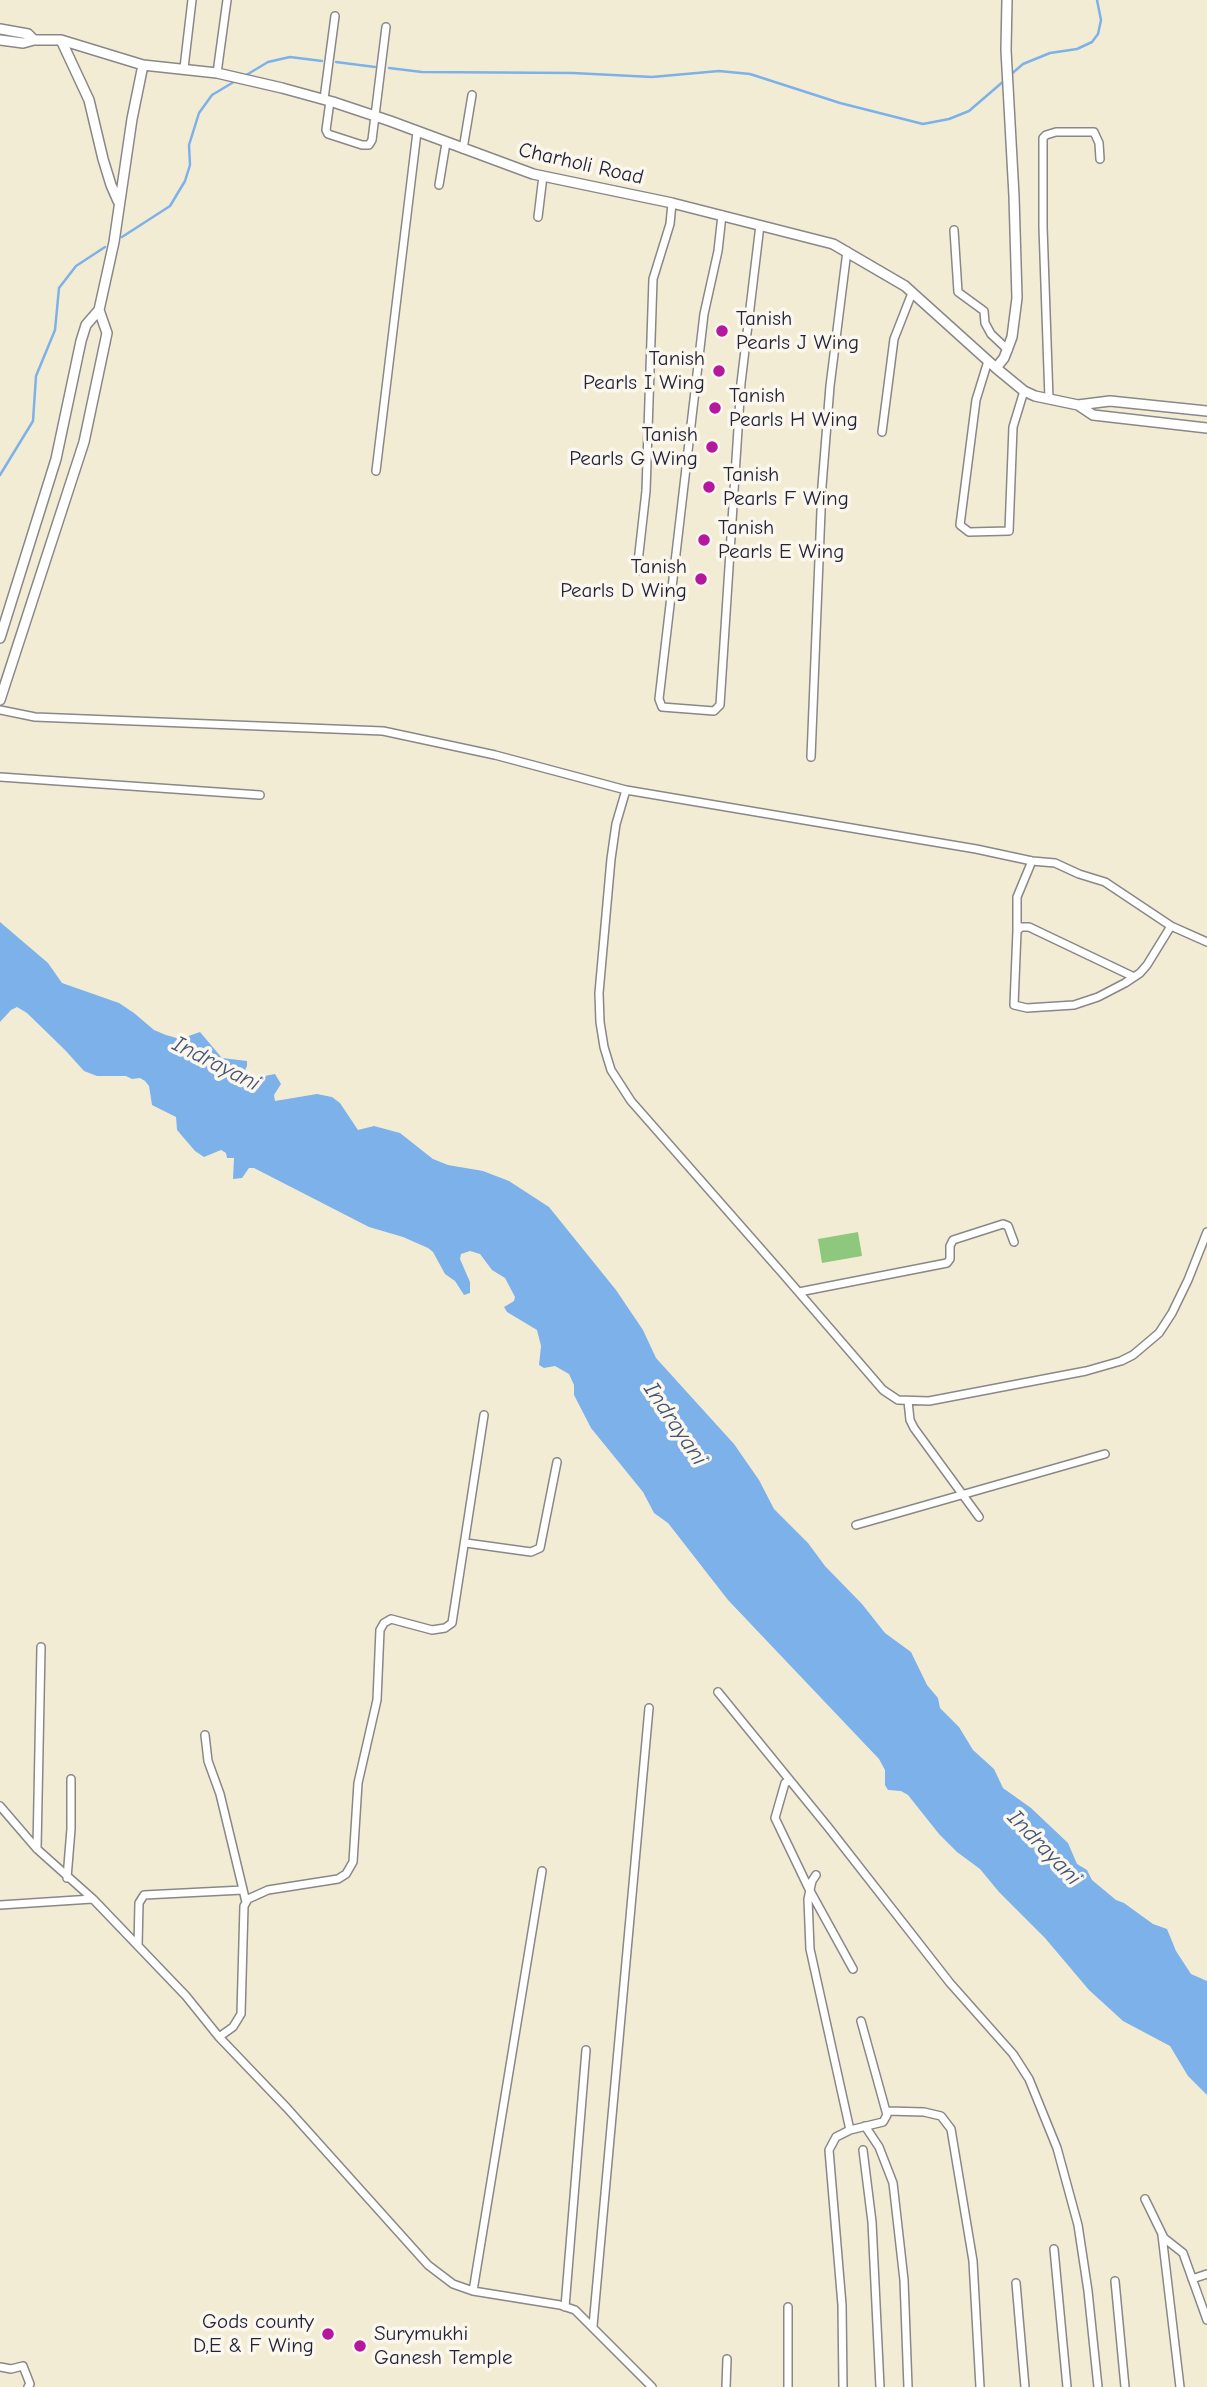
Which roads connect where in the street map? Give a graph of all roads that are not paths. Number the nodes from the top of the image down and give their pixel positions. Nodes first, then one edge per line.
1 (192, 0) edge
2 (227, 0) edge
3 (1007, 0) edge
4 (335, 16) dead end
5 (386, 27) dead end
6 (0, 29) edge
7 (0, 40) edge
8 (34, 40) junction
9 (61, 40) junction
10 (144, 65) junction
11 (184, 68) junction
12 (217, 73) junction
13 (472, 94) dead end
14 (327, 100) junction
15 (375, 116) junction
16 (417, 132) junction
17 (446, 143) junction
18 (464, 149) junction
19 (1100, 159) dead end
20 (542, 176) junction
21 (439, 185) dead end
22 (119, 203) junction
23 (672, 203) junction
24 (722, 215) junction
25 (538, 217) dead end
26 (760, 225) junction
27 (954, 230) dead end
28 (847, 251) junction
29 (912, 293) junction
30 (99, 310) junction
31 (1007, 350) junction
32 (988, 361) junction
33 (996, 368) junction
34 (1024, 391) junction
35 (1049, 399) junction
36 (1078, 405) junction
37 (1207, 411) edge
38 (1207, 428) edge
39 (882, 432) dead end
40 (376, 471) dead end
41 (637, 571) dead end
42 (3, 617) edge
43 (0, 638) edge
44 (0, 700) edge
45 (0, 710) edge
46 (811, 757) dead end
47 (0, 777) edge
48 (626, 790) junction
49 (260, 795) dead end
50 (1032, 861) junction
51 (1171, 926) junction
52 (1017, 931) junction
53 (1207, 943) edge
54 (1133, 977) junction
55 (1207, 1231) edge
56 (1014, 1242) dead end
57 (799, 1292) junction
58 (908, 1401) junction
59 (484, 1415) dead end
60 (1105, 1454) dead end
61 (557, 1462) dead end
62 (963, 1493) junction
63 (979, 1517) dead end
64 (856, 1525) dead end
65 (466, 1543) junction
66 (41, 1647) dead end
67 (718, 1692) dead end
68 (649, 1708) dead end
69 (205, 1735) dead end
70 (71, 1779) dead end
71 (789, 1781) junction
72 (0, 1806) edge
73 (37, 1849) junction
74 (542, 1871) dead end
75 (817, 1875) dead end
76 (67, 1878) junction
77 (809, 1889) junction
78 (243, 1890) junction
79 (93, 1899) junction
80 (246, 1902) junction
81 (0, 1905) edge
82 (138, 1946) junction
83 (853, 1969) dead end
84 (861, 2021) dead end
85 (219, 2037) junction
86 (586, 2050) dead end
87 (887, 2111) junction
88 (865, 2126) junction
89 (850, 2130) junction
90 (863, 2150) dead end
91 (1145, 2199) dead end
92 (1162, 2235) junction
93 (1054, 2249) dead end
94 (1207, 2274) edge
95 (1192, 2279) junction
96 (1115, 2281) dead end
97 (1016, 2283) dead end
98 (473, 2291) junction
99 (565, 2307) junction
100 (788, 2307) dead end
101 (1207, 2320) edge
102 (593, 2326) junction
103 (727, 2359) dead end
104 (0, 2367) edge
105 (28, 2387) edge
106 (652, 2387) edge
107 (726, 2387) edge
108 (788, 2387) edge
109 (844, 2387) edge
110 (880, 2387) edge
111 (908, 2387) edge
112 (980, 2387) edge
113 (1025, 2387) edge
114 (1067, 2387) edge
115 (1098, 2387) edge
116 (1125, 2387) edge
117 (1180, 2387) edge

1 - 11 street
2 - 12 street
3 - 31 street
4 - 14 street
5 - 15 street
6 - 8 street, Charholi Road
7 - 8 street, Charholi Road
8 - 9 street, Charholi Road
9 - 10 street, Charholi Road
9 - 22 street
10 - 11 street, Charholi Road
10 - 22 street
11 - 12 street, Charholi Road
12 - 14 street, Charholi Road
13 - 18 street
14 - 15 street, Charholi Road
14 - 15 street
15 - 16 street, Charholi Road
16 - 17 street, Charholi Road
16 - 40 street
17 - 18 street, Charholi Road
17 - 21 street
18 - 20 street, Charholi Road
19 - 35 street
20 - 23 street, Charholi Road
20 - 25 street
22 - 30 street
23 - 24 street, Charholi Road
23 - 41 street
24 - 26 street, Charholi Road
24 - 26 street
26 - 28 street, Charholi Road
27 - 31 street
28 - 29 street, Charholi Road
28 - 46 street
29 - 32 street, Charholi Road
29 - 39 street
30 - 42 street
30 - 44 street
31 - 33 street
32 - 33 street, Charholi Road
32 - 34 street
33 - 34 street, Charholi Road
34 - 35 street, Charholi Road
35 - 36 street, Charholi Road
36 - 37 street, Charholi Road
36 - 38 street, Charholi Road
42 - 43 street
45 - 48 street
47 - 49 street
48 - 50 street
48 - 57 street
50 - 51 street
50 - 52 street
51 - 53 street
51 - 54 street
52 - 54 street
52 - 54 street
55 - 58 street
56 - 57 street
57 - 58 street
58 - 62 street
59 - 65 street
60 - 62 street
61 - 65 street
62 - 63 street
62 - 64 street
65 - 80 street
66 - 73 street
67 - 71 street
68 - 102 street
69 - 78 street
70 - 76 street
71 - 77 street
71 - 115 street
72 - 73 street
73 - 76 street
74 - 98 street
75 - 77 street
76 - 79 street
77 - 83 street
77 - 89 street
78 - 80 street
78 - 82 street
79 - 81 street
79 - 82 street
80 - 85 street
82 - 85 street
84 - 87 street
85 - 98 street
86 - 99 street
87 - 88 street
87 - 112 street
88 - 89 street
88 - 111 street
89 - 109 street
90 - 110 street
91 - 92 street
92 - 95 street
92 - 117 street
93 - 114 street
94 - 95 street
95 - 101 street
96 - 116 street
97 - 113 street
98 - 99 street
99 - 102 street
100 - 108 street
102 - 106 street
103 - 107 street
104 - 105 street

